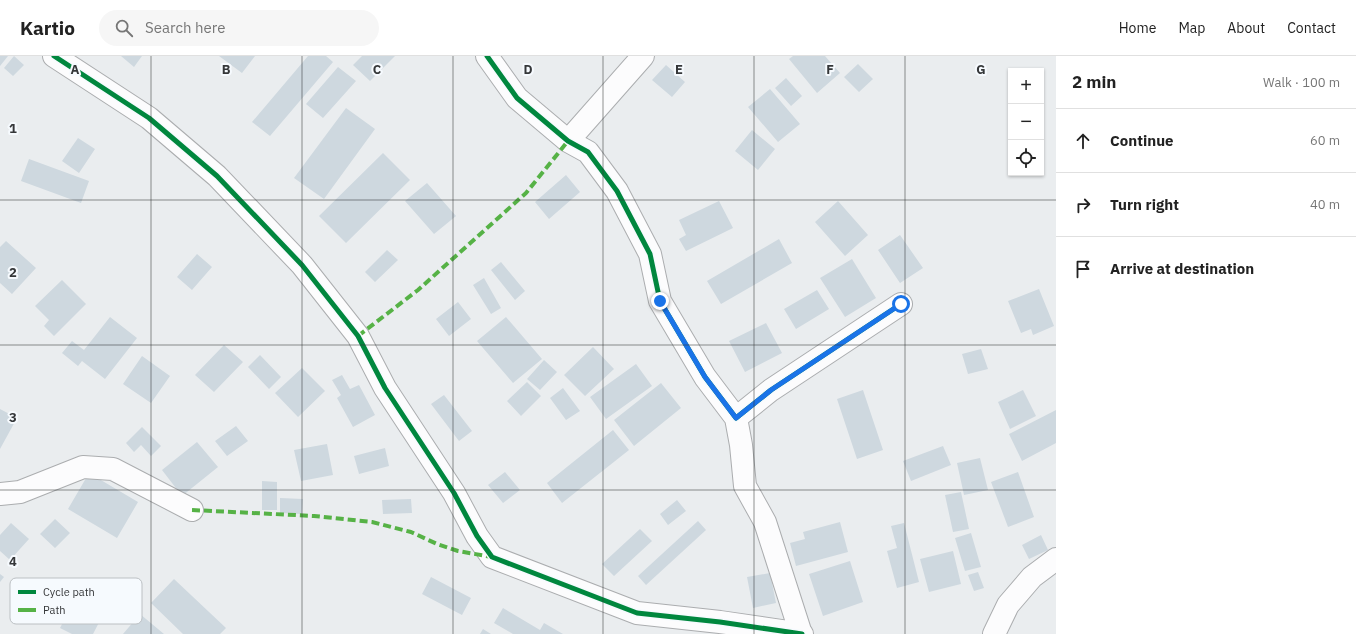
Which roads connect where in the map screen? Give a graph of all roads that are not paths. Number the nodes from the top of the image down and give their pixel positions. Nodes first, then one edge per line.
1 (487, 56) edge
2 (643, 56) edge
3 (61, 59) edge
4 (568, 141) junction
5 (901, 304) dead end
6 (736, 418) junction
7 (0, 494) edge
8 (192, 510) dead end
9 (1056, 558) edge
10 (717, 628) edge
11 (801, 634) edge
12 (994, 634) edge

1 - 4 street
2 - 4 street
3 - 10 street
4 - 6 street
5 - 6 street
6 - 11 street
7 - 8 street
9 - 12 street
10 - 11 street

